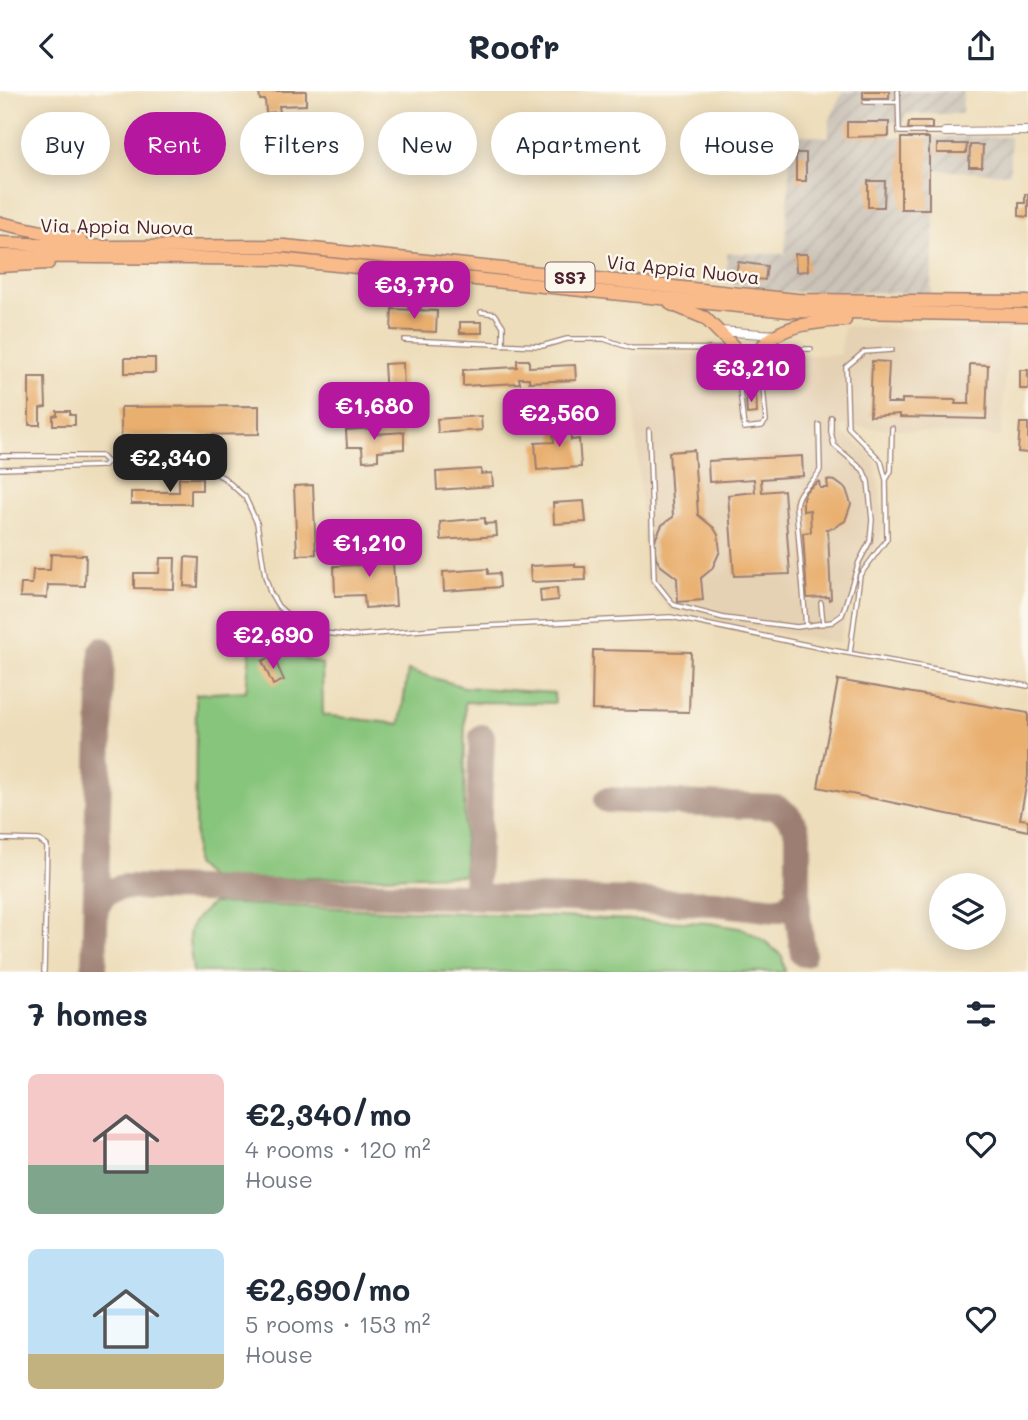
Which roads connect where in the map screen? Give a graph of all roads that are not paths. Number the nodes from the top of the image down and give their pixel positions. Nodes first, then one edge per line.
1 (898, 91) edge
2 (865, 102) dead end
3 (898, 102) junction
4 (1028, 131) edge
5 (945, 132) joint
6 (0, 223) edge
7 (0, 243) edge
8 (112, 247) junction
9 (0, 256) edge
10 (100, 256) junction
11 (0, 265) edge
12 (633, 295) junction
13 (1028, 302) edge
14 (481, 312) dead end
15 (898, 314) junction
16 (1028, 315) edge
17 (720, 331) junction
18 (779, 335) junction
19 (404, 340) dead end
20 (503, 345) junction
21 (736, 349) junction
22 (760, 349) junction
23 (811, 349) dead end
24 (892, 349) dead end
25 (831, 417) dead end
26 (818, 425) dead end
27 (892, 428) dead end
28 (649, 430) dead end
29 (0, 456) edge
30 (107, 461) junction
31 (0, 469) edge
32 (886, 480) junction
33 (821, 603) dead end
34 (823, 624) junction
35 (806, 626) junction
36 (850, 653) junction
37 (1028, 685) edge
38 (0, 839) edge
39 (44, 972) edge

1 - 3 lane
2 - 3 lane
3 - 5 lane
4 - 5 street
6 - 8 main road
7 - 8 main road, Via Appia Nuova / SS7
8 - 13 main road, Via Appia Nuova / SS7
9 - 10 main road, Via Appia Nuova / SS7
10 - 11 main road
10 - 12 main road, Via Appia Nuova / SS7
12 - 15 main road, Via Appia Nuova / SS7
12 - 17 main road
14 - 20 lane
15 - 16 main road, Via Appia Nuova / SS7
15 - 18 main road
17 - 18 street
17 - 21 main road
18 - 22 main road
19 - 20 lane
20 - 21 lane
21 - 22 lane
21 - 22 lane
22 - 23 lane
24 - 32 lane
25 - 34 lane
26 - 35 lane
27 - 32 lane
28 - 35 lane
29 - 30 lane
30 - 31 lane
30 - 36 lane
32 - 36 lane
33 - 34 lane
34 - 35 lane
36 - 37 lane
38 - 39 lane

